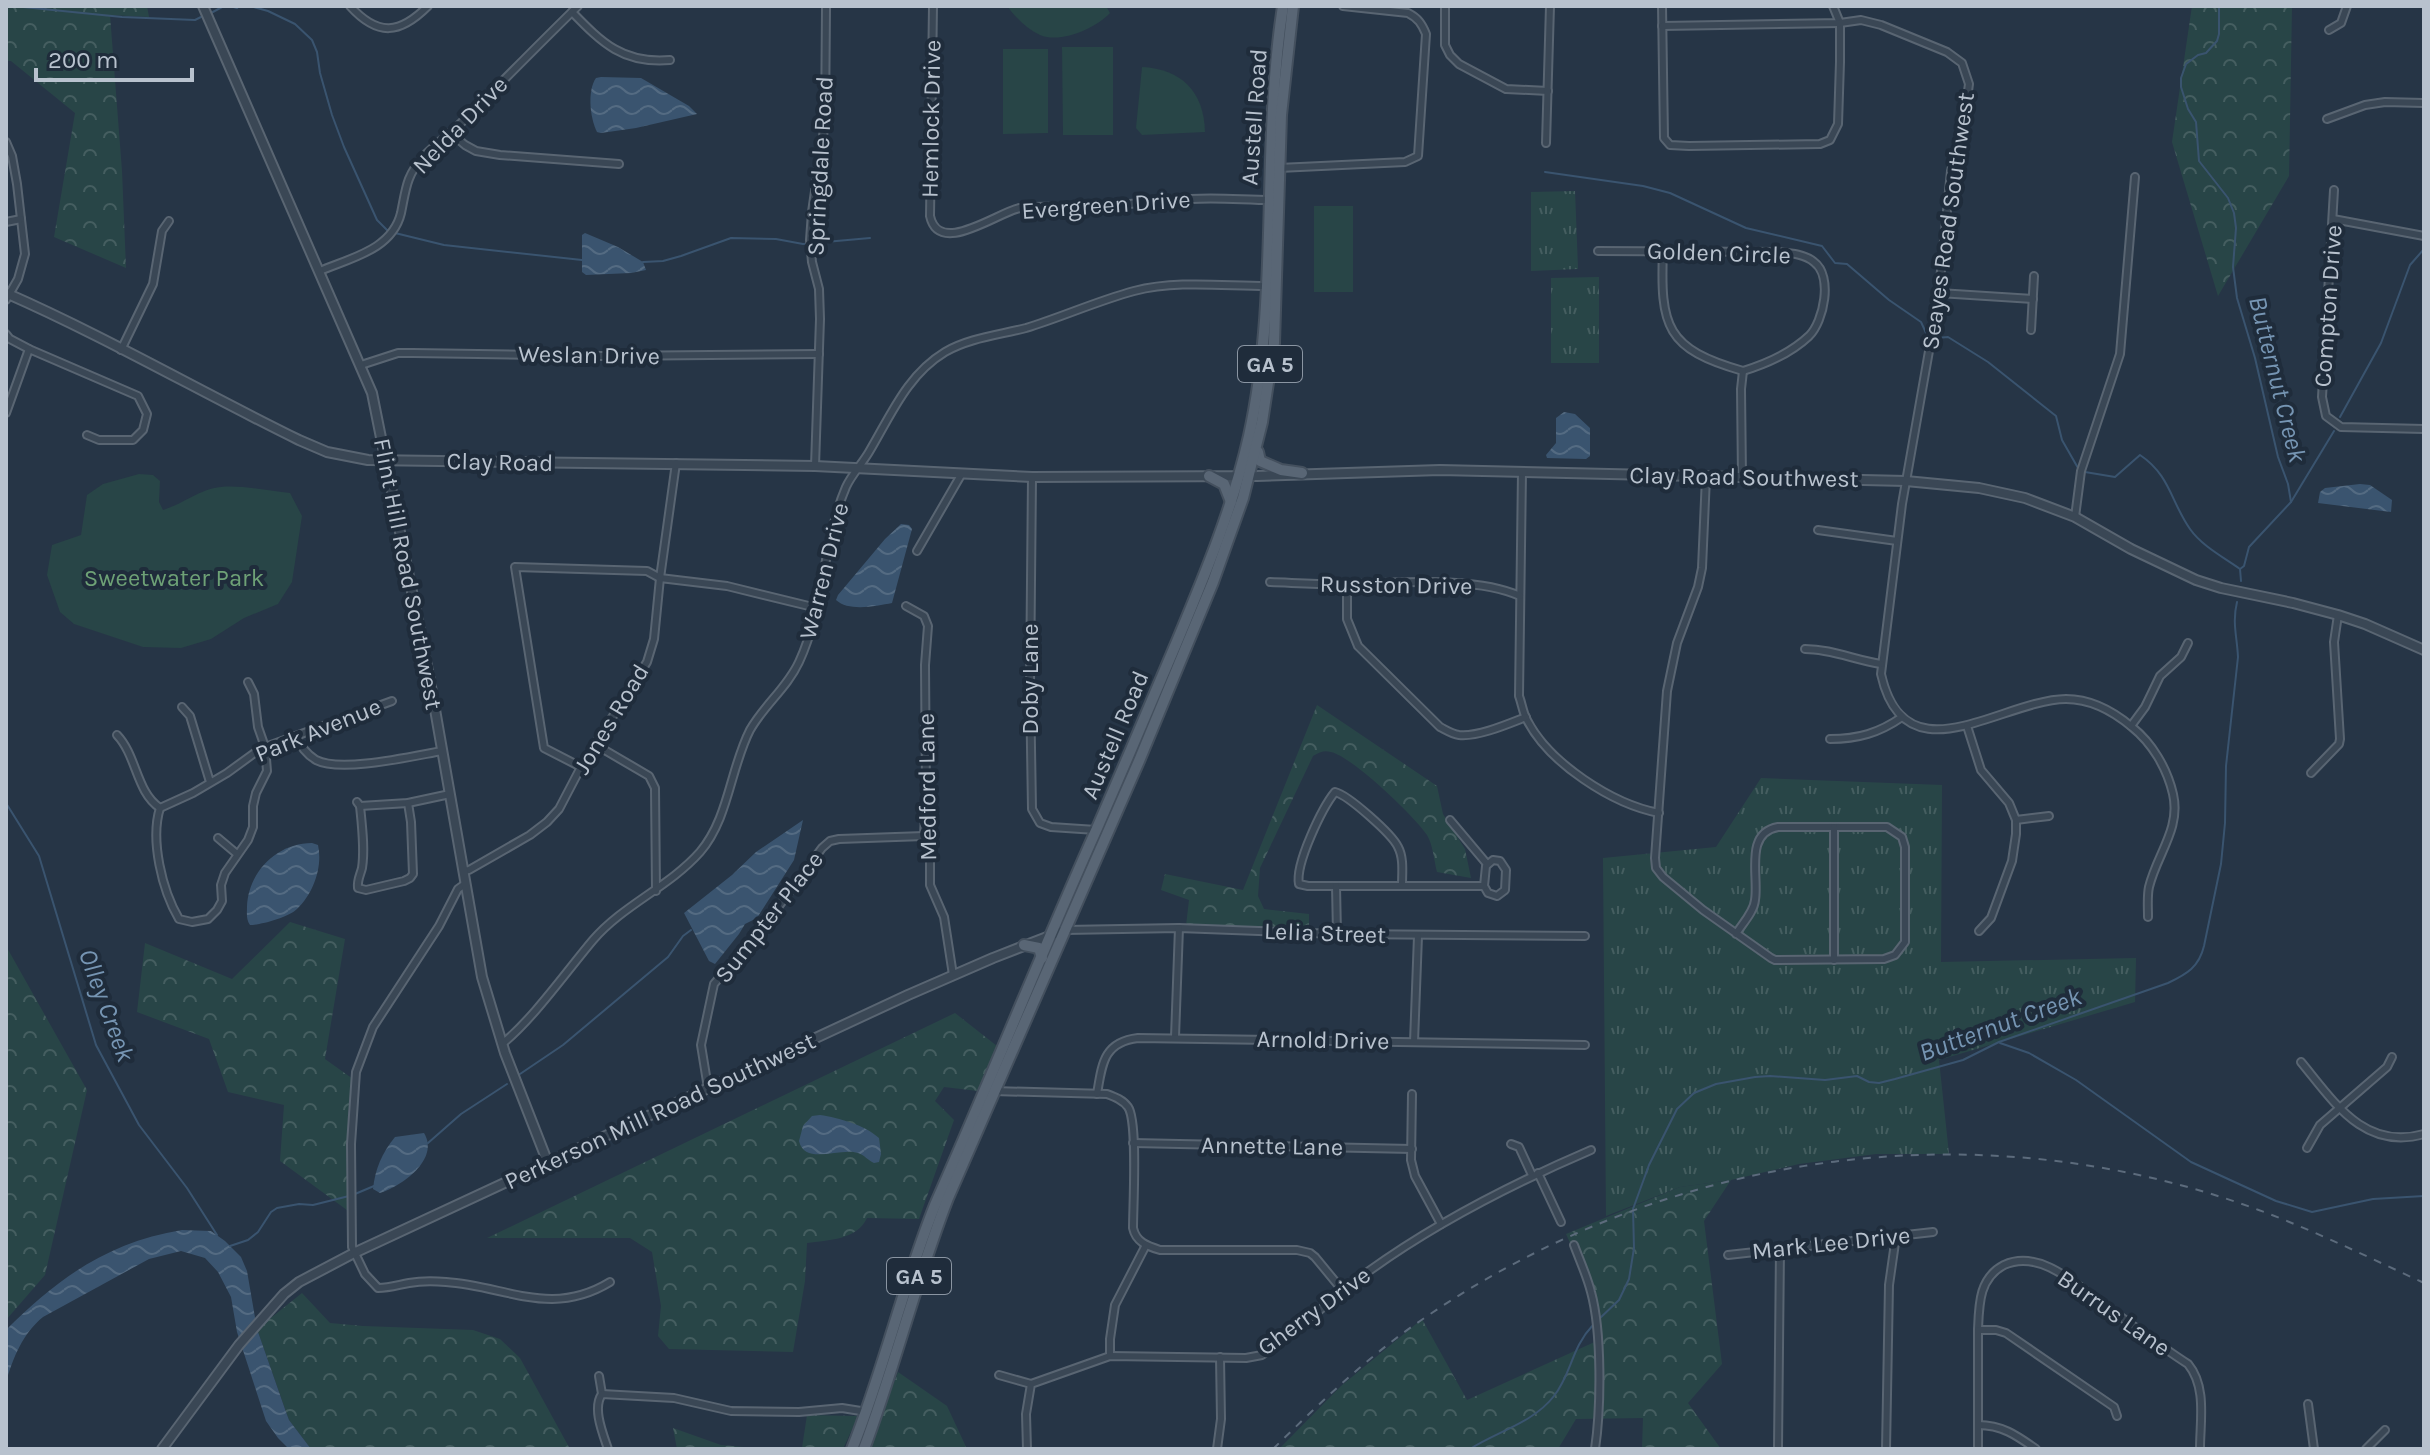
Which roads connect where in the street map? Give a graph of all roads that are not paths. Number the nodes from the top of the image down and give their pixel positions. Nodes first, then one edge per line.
1 (203, 6) edge
2 (350, 6) edge
3 (428, 6) edge
4 (578, 6) edge
5 (933, 6) edge
6 (1283, 6) edge
7 (1293, 6) edge
8 (1343, 6) edge
9 (1445, 6) edge
10 (1550, 6) edge
11 (1662, 6) edge
12 (1833, 6) edge
13 (2347, 6) edge
14 (826, 8) dead end
15 (572, 12) junction
16 (1840, 23) junction
17 (1662, 26) junction
18 (2329, 30) dead end
19 (670, 60) dead end
20 (1548, 91) junction
21 (2424, 103) edge
22 (2327, 119) dead end
23 (451, 133) junction
24 (6, 142) edge
25 (1546, 143) dead end
26 (619, 164) dead end
27 (1279, 168) junction
28 (2135, 177) dead end
29 (2334, 190) dead end
30 (1274, 200) junction
31 (21, 219) junction
32 (2333, 219) junction
33 (169, 221) dead end
34 (6, 222) edge
35 (937, 230) joint
36 (2424, 236) edge
37 (1663, 250) junction
38 (1598, 251) dead end
39 (320, 271) junction
40 (2034, 276) dead end
41 (1267, 286) junction
42 (1939, 293) junction
43 (7, 296) edge
44 (2033, 299) junction
45 (2031, 330) dead end
46 (6, 334) edge
47 (29, 349) junction
48 (121, 350) junction
49 (819, 354) junction
50 (361, 365) junction
51 (1743, 371) junction
52 (6, 413) edge
53 (2424, 429) edge
54 (87, 435) dead end
55 (1257, 447) junction
56 (384, 459) junction
57 (676, 463) junction
58 (815, 466) junction
59 (857, 470) junction
60 (1522, 472) junction
61 (1302, 473) junction
62 (961, 475) junction
63 (1209, 476) junction
64 (1244, 476) junction
65 (1032, 477) junction
66 (1706, 477) junction
67 (1742, 478) junction
68 (1906, 481) junction
69 (1231, 502) junction
70 (2075, 517) junction
71 (1818, 530) dead end
72 (1897, 541) junction
73 (917, 551) dead end
74 (660, 578) junction
75 (1270, 582) dead end
76 (1347, 584) junction
77 (1520, 596) junction
78 (906, 606) dead end
79 (817, 608) junction
80 (2338, 615) junction
81 (2188, 643) dead end
82 (1805, 649) dead end
83 (2424, 650) edge
84 (1881, 664) junction
85 (248, 682) dead end
86 (392, 701) dead end
87 (182, 707) dead end
88 (1526, 717) junction
89 (1902, 717) junction
90 (1967, 726) junction
91 (2131, 726) junction
92 (117, 735) dead end
93 (295, 736) junction
94 (1830, 739) dead end
95 (596, 745) junction
96 (265, 747) junction
97 (442, 751) junction
98 (581, 767) junction
99 (2311, 773) dead end
100 (210, 782) junction
101 (450, 794) junction
102 (408, 803) junction
103 (160, 808) junction
104 (1659, 813) junction
105 (2049, 816) dead end
106 (1450, 820) dead end
107 (2016, 820) junction
108 (1834, 827) junction
109 (1096, 830) junction
110 (924, 836) junction
111 (218, 838) dead end
112 (237, 854) junction
113 (1487, 864) junction
114 (462, 871) junction
115 (465, 884) junction
116 (1402, 885) junction
117 (1336, 886) junction
118 (1484, 886) junction
119 (656, 891) junction
120 (2148, 917) dead end
121 (1179, 928) junction
122 (1065, 930) junction
123 (1979, 931) dead end
124 (1052, 934) junction
125 (1337, 934) junction
126 (1736, 934) junction
127 (1418, 936) junction
128 (1585, 936) dead end
129 (1024, 945) junction
130 (1042, 958) junction
131 (1834, 960) junction
132 (953, 975) junction
133 (1175, 1037) junction
134 (1414, 1042) junction
135 (502, 1044) junction
136 (1585, 1045) dead end
137 (2392, 1057) dead end
138 (2301, 1062) dead end
139 (708, 1088) junction
140 (995, 1091) junction
141 (983, 1094) junction
142 (1097, 1094) junction
143 (1412, 1094) dead end
144 (2339, 1108) junction
145 (2424, 1134) edge
146 (1133, 1143) junction
147 (1511, 1144) dead end
148 (2307, 1148) dead end
149 (1412, 1149) junction
150 (1591, 1150) dead end
151 (548, 1163) junction
152 (1535, 1174) junction
153 (1561, 1222) dead end
154 (1441, 1224) junction
155 (1933, 1232) dead end
156 (1896, 1236) junction
157 (1146, 1245) junction
158 (1574, 1245) dead end
159 (1780, 1248) junction
160 (354, 1253) junction
161 (1728, 1255) dead end
162 (610, 1282) dead end
163 (1343, 1291) junction
164 (1978, 1330) junction
165 (1110, 1356) junction
166 (1220, 1357) junction
167 (999, 1375) dead end
168 (599, 1376) dead end
169 (1031, 1384) junction
170 (602, 1394) junction
171 (2308, 1404) dead end
172 (872, 1412) junction
173 (2117, 1416) dead end
174 (1978, 1425) junction
175 (2385, 1430) dead end
176 (162, 1449) edge
177 (608, 1449) edge
178 (852, 1449) edge
179 (864, 1449) edge
180 (1027, 1449) edge
181 (1217, 1449) edge
182 (1595, 1449) edge
183 (1778, 1449) edge
184 (1886, 1449) edge
185 (1978, 1449) edge
186 (2036, 1449) edge
187 (2200, 1449) edge
188 (2314, 1449) edge
189 (2366, 1449) edge

1 - 39 street, Flint Hill Road Southwest
2 - 3 street
4 - 15 street, Nelda Drive
5 - 35 street, Hemlock Drive
6 - 30 main road, Austell Road / GA 5
7 - 27 main road, Austell Road / GA 5
8 - 27 street
9 - 20 street
10 - 20 street
11 - 17 street
12 - 16 street
13 - 18 street
14 - 49 street, Springdale Road
15 - 19 street
15 - 23 street, Nelda Drive
16 - 17 street, Seayes Road Southwest
16 - 17 street
16 - 42 street, Seayes Road Southwest
20 - 25 street
21 - 22 street
23 - 26 street
23 - 39 street, Nelda Drive
24 - 31 street
27 - 30 main road, Austell Road / GA 5
28 - 70 street
29 - 32 street, Compton Drive
30 - 35 street, Evergreen Drive
30 - 41 main road, Austell Road / GA 5
30 - 55 main road, Austell Road / GA 5
31 - 34 street
31 - 43 street
32 - 36 street
32 - 53 street, Compton Drive
33 - 48 street
37 - 38 street, Golden Circle
37 - 51 street
37 - 51 street, Golden Circle
39 - 50 street, Flint Hill Road Southwest
40 - 44 street
41 - 59 street, Warren Drive
41 - 64 main road, Austell Road / GA 5
42 - 44 street
42 - 68 street, Seayes Road Southwest
43 - 48 street, Clay Road
44 - 45 street
46 - 47 street
47 - 52 street
47 - 54 street
48 - 56 street, Clay Road
49 - 50 street, Weslan Drive
49 - 58 street, Springdale Road
50 - 56 street, Flint Hill Road Southwest
51 - 67 street
55 - 61 main road
55 - 64 main road, Austell Road / GA 5
56 - 57 street, Clay Road
56 - 97 street, Flint Hill Road Southwest
57 - 58 street, Clay Road
57 - 74 street, Jones Road
58 - 59 street, Clay Road
59 - 62 street, Clay Road
59 - 79 street, Warren Drive
60 - 61 street, Clay Road Southwest
60 - 66 street, Clay Road Southwest
60 - 77 street
61 - 64 street, Clay Road Southwest
62 - 65 street, Clay Road
62 - 73 street
63 - 64 street, Clay Road Southwest
63 - 65 street, Clay Road Southwest
63 - 69 main road
64 - 69 main road, Austell Road / GA 5
64 - 122 main road, Austell Road / GA 5
65 - 109 street, Doby Lane
66 - 67 street, Clay Road Southwest
66 - 104 street
67 - 68 street, Clay Road Southwest
68 - 70 street, Clay Road Southwest
68 - 72 street, Seayes Road Southwest
69 - 109 main road, Austell Road / GA 5
70 - 80 street, Clay Road Southwest
71 - 72 street
72 - 84 street, Seayes Road Southwest
74 - 79 street
74 - 95 street, Jones Road
74 - 98 street
75 - 76 street, Russton Drive
76 - 77 street, Russton Drive
76 - 88 street
77 - 88 street
78 - 110 street, Medford Lane
79 - 119 street, Warren Drive
80 - 83 street, Clay Road Southwest
80 - 99 street
81 - 91 street
82 - 84 street
84 - 89 street, Seayes Road Southwest
85 - 96 street
86 - 93 street, Park Avenue
87 - 100 street
88 - 104 street
89 - 90 street
89 - 94 street
90 - 91 street
90 - 107 street
91 - 120 street
92 - 103 street
93 - 96 street, Park Avenue
93 - 97 street
95 - 98 street, Jones Road
95 - 119 street
96 - 100 street, Park Avenue
96 - 112 street
97 - 101 street, Flint Hill Road Southwest
98 - 114 street, Jones Road
100 - 103 street, Park Avenue
101 - 102 street
101 - 114 street, Flint Hill Road Southwest
102 - 102 street
103 - 112 street
104 - 126 street
105 - 107 street
106 - 113 street
107 - 123 street
108 - 126 street
108 - 131 street
108 - 131 street
109 - 124 main road, Austell Road / GA 5
110 - 132 street, Medford Lane
110 - 139 street, Sumpter Place
111 - 112 street
113 - 118 street
113 - 118 street
114 - 115 street, Flint Hill Road Southwest
115 - 135 street, Flint Hill Road Southwest
115 - 160 street
116 - 117 street
116 - 117 street
116 - 118 street
117 - 125 street
119 - 135 street, Warren Drive
121 - 122 street, Lelia Street
121 - 125 street, Lelia Street
121 - 133 street
122 - 124 street, Perkerson Mill Road Southwest
122 - 140 main road, Austell Road / GA 5
124 - 129 street, Perkerson Mill Road Southwest
124 - 130 main road, Austell Road / GA 5
125 - 127 street, Lelia Street
126 - 131 street
127 - 128 street, Lelia Street
127 - 134 street
129 - 130 main road
129 - 132 street, Perkerson Mill Road Southwest
130 - 141 main road, Austell Road / GA 5
132 - 139 street, Perkerson Mill Road Southwest
133 - 134 street, Arnold Drive
133 - 142 street, Arnold Drive
134 - 136 street, Arnold Drive
135 - 151 street, Flint Hill Road Southwest
137 - 144 street
138 - 144 street
139 - 151 street, Perkerson Mill Road Southwest
140 - 141 street
140 - 142 street
140 - 172 main road, Austell Road / GA 5
141 - 172 main road, Austell Road / GA 5
142 - 146 street
143 - 149 street
144 - 145 street
144 - 148 street
146 - 149 street, Annette Lane
146 - 157 street
147 - 152 street
149 - 154 street
150 - 152 street, Gherry Drive
151 - 160 street, Perkerson Mill Road Southwest
152 - 153 street
152 - 154 street, Gherry Drive
154 - 163 street, Gherry Drive
155 - 156 street, Mark Lee Drive
156 - 159 street, Mark Lee Drive
156 - 184 street
157 - 163 street
157 - 165 street
158 - 182 street
159 - 161 street, Mark Lee Drive
159 - 183 street
160 - 162 street
160 - 176 street, Perkerson Mill Road Southwest
163 - 166 street, Gherry Drive
164 - 173 street
164 - 174 street, Burrus Lane
164 - 187 street, Burrus Lane
165 - 166 street, Gherry Drive
165 - 169 street, Gherry Drive
166 - 181 street
167 - 169 street
168 - 170 street
169 - 180 street
170 - 172 street
170 - 177 street
171 - 188 street
172 - 178 main road, Austell Road / GA 5
172 - 179 main road, Austell Road / GA 5
174 - 185 street, Burrus Lane
174 - 186 street
175 - 189 street

